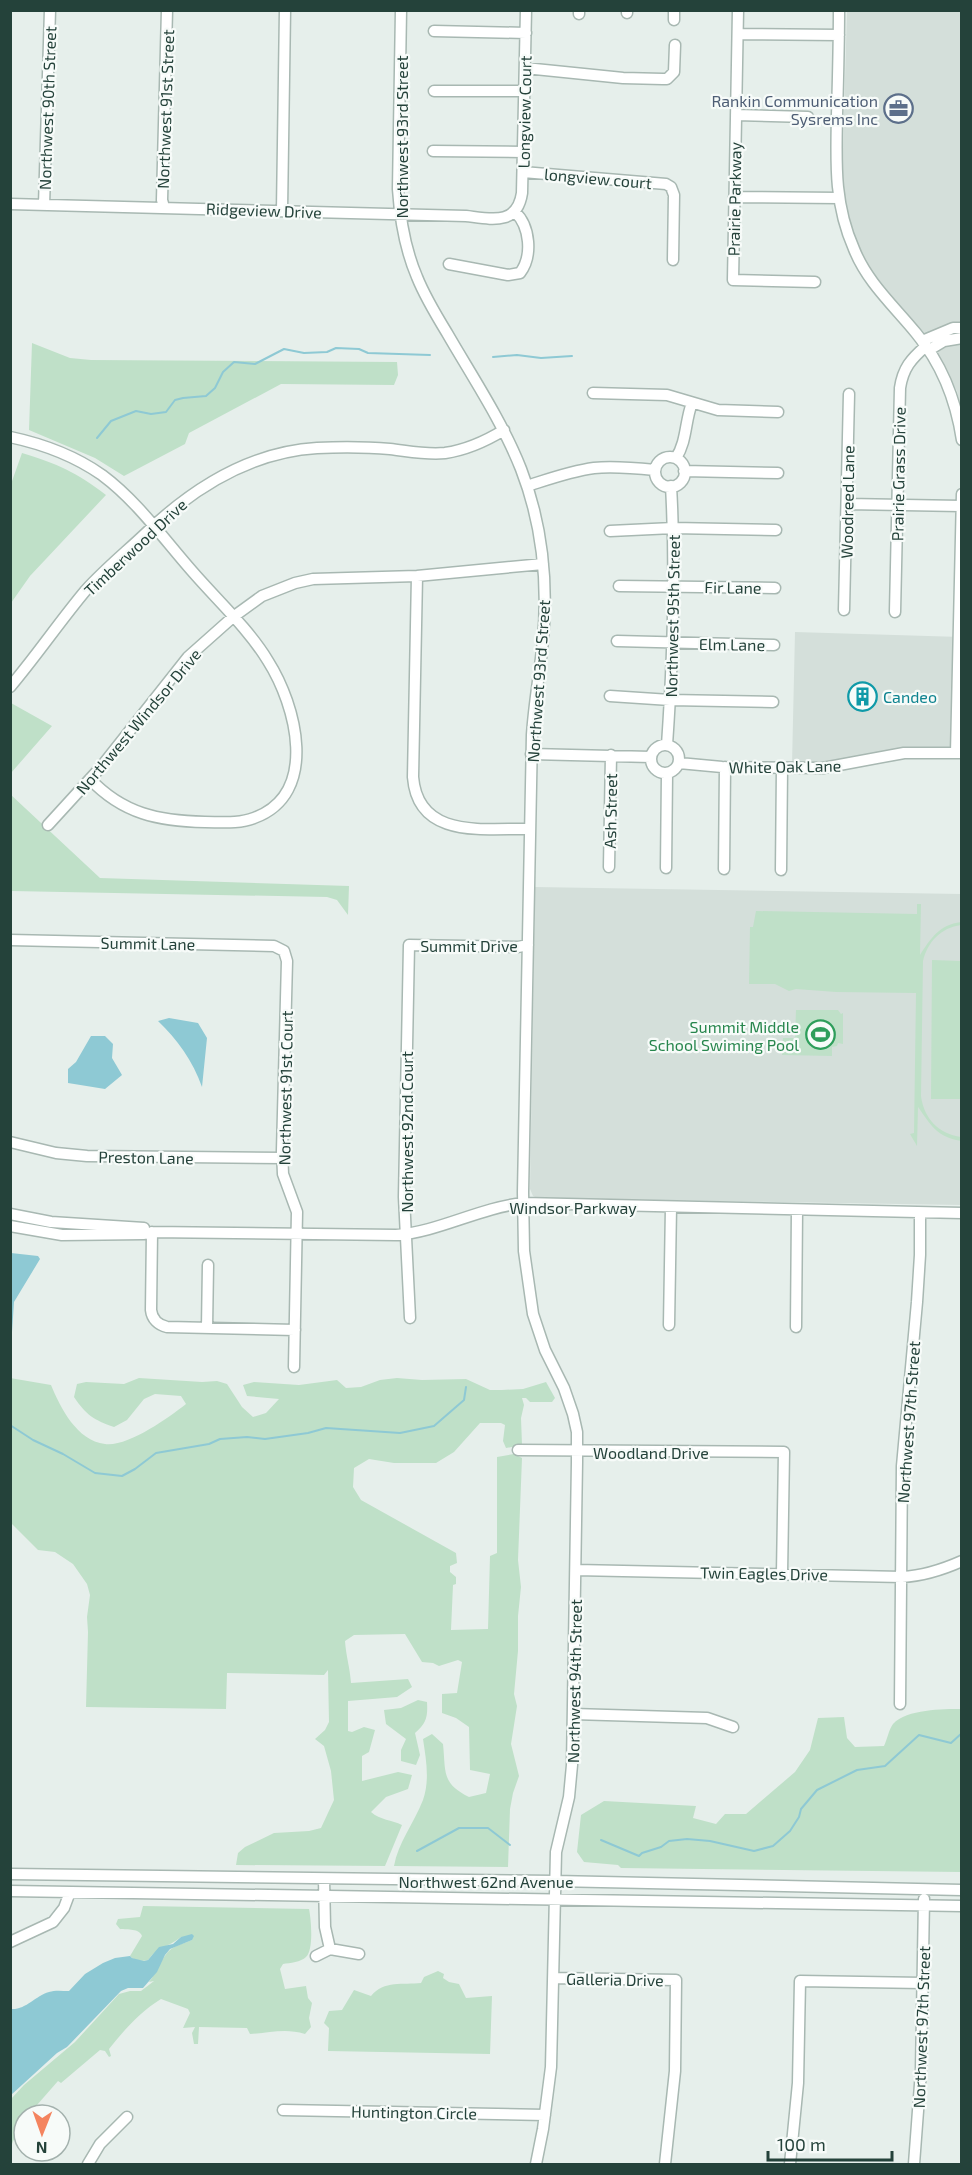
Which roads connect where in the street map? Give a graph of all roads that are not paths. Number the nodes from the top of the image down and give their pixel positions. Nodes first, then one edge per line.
1 (50, 10) edge
2 (167, 10) edge
3 (285, 10) edge
4 (401, 10) edge
5 (526, 10) edge
6 (738, 10) edge
7 (839, 10) edge
8 (434, 31) dead end
9 (526, 33) junction
10 (738, 34) junction
11 (839, 35) junction
12 (675, 45) dead end
13 (525, 68) junction
14 (434, 91) dead end
15 (525, 91) junction
16 (736, 115) junction
17 (808, 117) dead end
18 (433, 151) dead end
19 (523, 152) junction
20 (523, 172) junction
21 (734, 197) junction
22 (838, 198) junction
23 (10, 204) edge
24 (44, 205) junction
25 (164, 207) junction
26 (282, 210) junction
27 (515, 212) junction
28 (400, 214) junction
29 (673, 260) dead end
30 (449, 264) dead end
31 (815, 282) dead end
32 (962, 328) edge
33 (962, 338) edge
34 (926, 345) junction
35 (593, 393) dead end
36 (849, 394) dead end
37 (692, 403) junction
38 (778, 412) dead end
39 (504, 430) junction
40 (10, 437) edge
41 (962, 440) edge
42 (676, 458) junction
43 (655, 470) junction
44 (684, 471) junction
45 (778, 474) dead end
46 (527, 486) junction
47 (671, 486) junction
48 (962, 494) edge
49 (847, 504) junction
50 (898, 505) junction
51 (961, 507) edge
52 (153, 525) junction
53 (673, 528) junction
54 (776, 530) dead end
55 (610, 531) dead end
56 (543, 564) junction
57 (417, 576) junction
58 (619, 586) dead end
59 (675, 586) junction
60 (775, 588) dead end
61 (844, 610) dead end
62 (895, 612) dead end
63 (233, 617) junction
64 (617, 641) dead end
65 (674, 643) junction
66 (774, 645) dead end
67 (10, 687) edge
68 (610, 696) dead end
69 (670, 700) junction
70 (773, 702) dead end
71 (667, 745) junction
72 (959, 753) edge
73 (531, 754) junction
74 (611, 755) junction
75 (651, 757) junction
76 (679, 763) junction
77 (725, 767) junction
78 (782, 768) junction
79 (667, 774) junction
80 (90, 779) junction
81 (48, 825) dead end
82 (530, 829) junction
83 (609, 867) dead end
84 (666, 868) dead end
85 (724, 869) dead end
86 (782, 870) dead end
87 (10, 940) edge
88 (409, 945) joint
89 (528, 945) junction
90 (284, 951) joint
91 (10, 1142) edge
92 (283, 1158) junction
93 (523, 1203) junction
94 (671, 1207) junction
95 (797, 1210) junction
96 (920, 1213) junction
97 (962, 1213) edge
98 (10, 1214) edge
99 (10, 1226) edge
100 (152, 1232) junction
101 (297, 1234) junction
102 (406, 1234) junction
103 (208, 1265) dead end
104 (410, 1318) dead end
105 (669, 1325) dead end
106 (796, 1327) dead end
107 (207, 1328) junction
108 (295, 1330) junction
109 (294, 1367) dead end
110 (518, 1450) dead end
111 (577, 1451) junction
112 (962, 1561) edge
113 (576, 1569) junction
114 (782, 1574) junction
115 (902, 1577) junction
116 (900, 1704) dead end
117 (573, 1714) junction
118 (733, 1727) dead end
119 (10, 1874) edge
120 (324, 1879) junction
121 (555, 1881) junction
122 (924, 1889) junction
123 (962, 1890) edge
124 (10, 1891) edge
125 (70, 1892) junction
126 (324, 1896) junction
127 (554, 1900) junction
128 (924, 1905) junction
129 (962, 1906) edge
130 (10, 1942) edge
131 (330, 1949) junction
132 (359, 1954) dead end
133 (316, 1956) dead end
134 (553, 1978) junction
135 (923, 1983) junction
136 (283, 2110) dead end
137 (545, 2115) junction
138 (127, 2117) dead end
139 (87, 2164) edge
140 (536, 2164) edge
141 (665, 2164) edge
142 (790, 2164) edge
143 (914, 2164) edge

1 - 24 street, Northwest 90th Street
2 - 25 street, Northwest 91st Street
3 - 26 street
4 - 28 street, Northwest 93rd Street
5 - 9 street, Longview Court
6 - 10 street, Prairie Parkway
7 - 11 street
8 - 9 street, longview court
9 - 13 street, Longview Court
10 - 11 street
10 - 16 street, Prairie Parkway
11 - 22 street
12 - 13 street, longview court
13 - 15 street, Longview Court
14 - 15 street, longview court
15 - 19 street, Longview Court
16 - 17 street
16 - 21 street, Prairie Parkway
18 - 19 street, longview court
19 - 20 street, Longview Court
20 - 27 street, Longview Court
20 - 29 street, longview court
21 - 22 street
21 - 31 street, Prairie Parkway
22 - 34 street
23 - 24 street, Ridgeview Drive
24 - 25 street, Ridgeview Drive
25 - 26 street, Ridgeview Drive
26 - 28 street, Ridgeview Drive
27 - 28 street, Ridgeview Drive
27 - 30 street
28 - 39 street, Northwest 93rd Street
32 - 34 street
33 - 34 street
34 - 41 street
34 - 50 street, Prairie Grass Drive
35 - 37 street
36 - 49 street, Woodreed Lane
37 - 38 street
37 - 42 street
39 - 46 street, Northwest 93rd Street
39 - 52 street, Timberwood Drive
40 - 52 street
42 - 43 street
42 - 44 street
43 - 46 street
43 - 47 street
44 - 45 street
44 - 47 street
46 - 56 street, Northwest 93rd Street
47 - 53 street, Northwest 95th Street
48 - 51 street
49 - 50 street
49 - 61 street, Woodreed Lane
50 - 51 street
50 - 62 street, Prairie Grass Drive
51 - 72 street
52 - 63 street
52 - 67 street, Timberwood Drive
53 - 54 street
53 - 55 street
53 - 59 street, Northwest 95th Street
56 - 57 street, Northwest Windsor Drive
56 - 73 street, Northwest 93rd Street
57 - 63 street, Northwest Windsor Drive
57 - 82 street
58 - 59 street, Fir Lane
59 - 60 street, Fir Lane
59 - 65 street, Northwest 95th Street
63 - 80 street, Northwest Windsor Drive
63 - 80 street
64 - 65 street, Elm Lane
65 - 66 street, Elm Lane
65 - 69 street, Northwest 95th Street
68 - 69 street
69 - 70 street
69 - 71 street, Northwest 95th Street
71 - 75 street
71 - 76 street
72 - 78 street, White Oak Lane
73 - 74 street
73 - 82 street, Northwest 93rd Street
74 - 75 street
74 - 83 street, Ash Street
75 - 79 street
76 - 77 street, White Oak Lane
76 - 79 street
77 - 78 street, White Oak Lane
77 - 85 street
78 - 86 street
79 - 84 street
80 - 81 street, Northwest Windsor Drive
82 - 89 street, Northwest 93rd Street
87 - 90 street, Summit Lane
88 - 89 street, Summit Drive
88 - 102 street, Northwest 92nd Court
89 - 93 street, Northwest 93rd Street
90 - 92 street, Northwest 91st Court
91 - 92 street, Preston Lane
92 - 101 street, Northwest 91st Court
93 - 94 street, Windsor Parkway
93 - 102 street, Windsor Parkway
93 - 111 street, Northwest 94th Street
94 - 95 street, Windsor Parkway
94 - 105 street
95 - 96 street, Windsor Parkway
95 - 106 street
96 - 97 street, Windsor Parkway
96 - 115 street, Northwest 97th Street
98 - 100 street, Windsor Parkway
99 - 100 street, Windsor Parkway
100 - 101 street, Windsor Parkway
100 - 107 street
101 - 102 street, Windsor Parkway
101 - 108 street, Northwest 91st Court
102 - 104 street, Northwest 92nd Court
103 - 107 street
107 - 108 street
108 - 109 street, Northwest 91st Court
110 - 111 street, Woodland Drive
111 - 113 street, Northwest 94th Street
111 - 114 street, Woodland Drive
112 - 115 street, Twin Eagles Drive
113 - 114 street, Twin Eagles Drive
113 - 117 street, Northwest 94th Street
114 - 115 street, Twin Eagles Drive
115 - 116 street, Northwest 97th Street
117 - 118 street
117 - 121 street, Northwest 94th Street
119 - 120 street, Northwest 62nd Avenue
120 - 121 street, Northwest 62nd Avenue
120 - 126 street
121 - 122 street, Northwest 62nd Avenue
121 - 127 street, Northwest 94th Street
122 - 123 street, Northwest 62nd Avenue
122 - 128 street, Northwest 97th Street
124 - 125 street, Northwest 62nd Avenue
125 - 126 street, Northwest 62nd Avenue
125 - 130 street
126 - 127 street, Northwest 62nd Avenue
126 - 131 street
127 - 128 street, Northwest 62nd Avenue
127 - 134 street, Northwest 94th Street
128 - 129 street, Northwest 62nd Avenue
128 - 135 street, Northwest 97th Street
131 - 132 street
131 - 133 street
134 - 137 street, Northwest 94th Street
134 - 141 street, Galleria Drive
135 - 142 street
135 - 143 street, Northwest 97th Street
136 - 137 street, Huntington Circle
137 - 140 street, Northwest 94th Street
138 - 139 street

